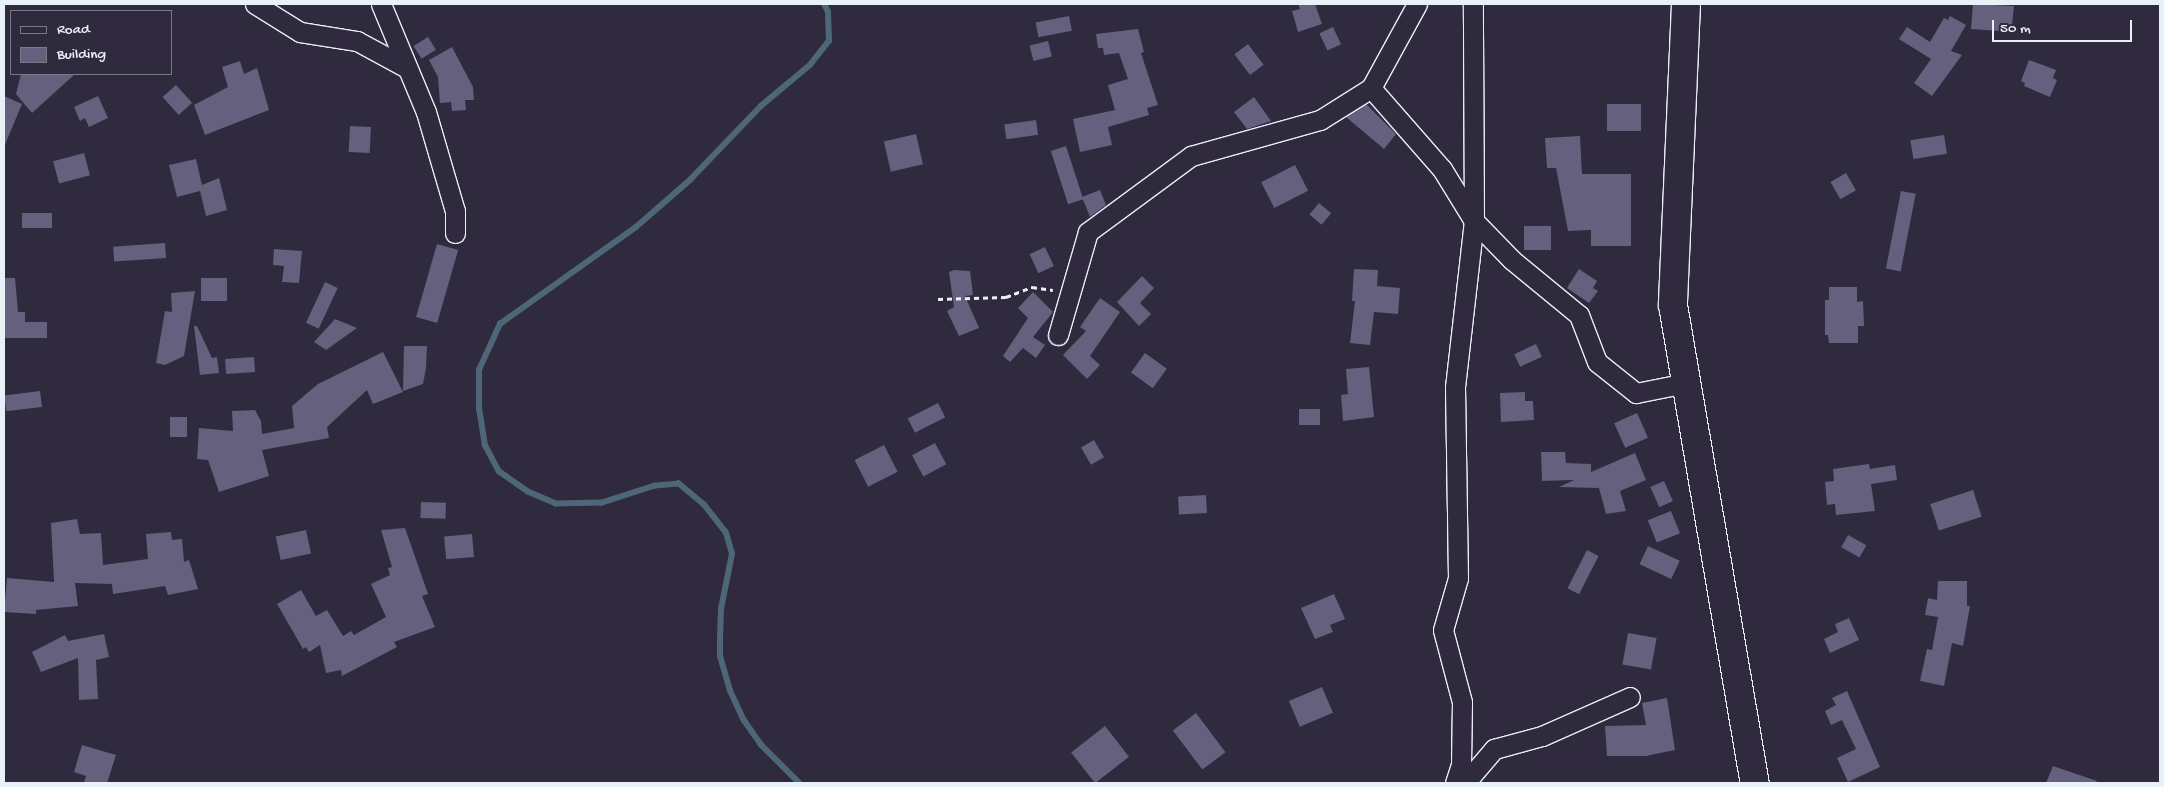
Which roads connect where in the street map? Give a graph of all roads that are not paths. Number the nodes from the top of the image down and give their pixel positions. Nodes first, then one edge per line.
1 (255, 4) edge
2 (381, 4) edge
3 (1417, 4) edge
4 (1473, 4) edge
5 (1686, 4) edge
6 (405, 67) junction
7 (1371, 88) junction
8 (1474, 220) junction
9 (455, 233) dead end
10 (1058, 335) dead end
11 (1686, 382) junction
12 (1630, 697) dead end
13 (1455, 783) edge
14 (1465, 783) edge
15 (1755, 783) edge

1 - 6 street
2 - 6 street
3 - 7 street
4 - 8 street
5 - 11 main road
6 - 9 street
7 - 8 street
7 - 10 street
8 - 11 street
8 - 13 street
11 - 15 main road
12 - 14 street

